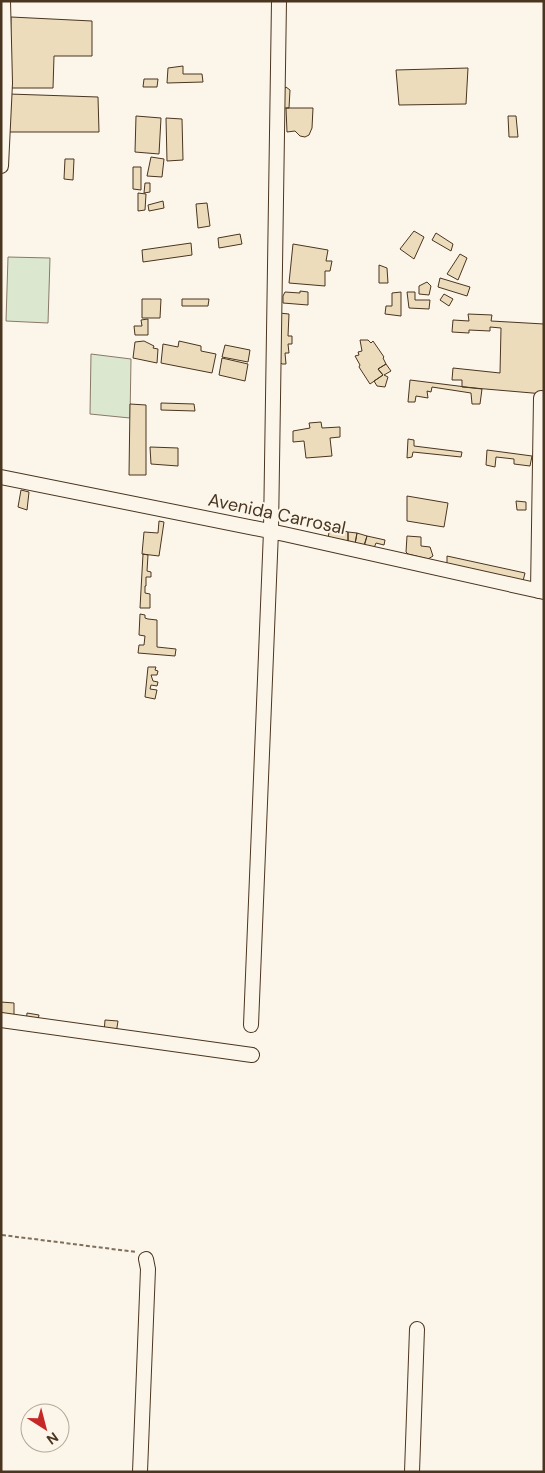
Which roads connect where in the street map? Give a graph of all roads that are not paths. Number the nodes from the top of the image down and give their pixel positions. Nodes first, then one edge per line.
1 (3, 1) edge
2 (279, 1) edge
3 (1, 166) edge
4 (541, 398) dead end
5 (1, 477) edge
6 (271, 531) junction
7 (541, 592) edge
8 (1, 1020) edge
9 (251, 1024) dead end
10 (252, 1055) dead end
11 (146, 1259) road end
12 (417, 1329) dead end
13 (140, 1472) edge
14 (412, 1472) edge

1 - 3 street
2 - 6 street
4 - 7 street
5 - 6 street, Avenida Carrosal
6 - 7 street, Avenida Carrosal
6 - 9 street
8 - 10 street
11 - 13 street
12 - 14 street

